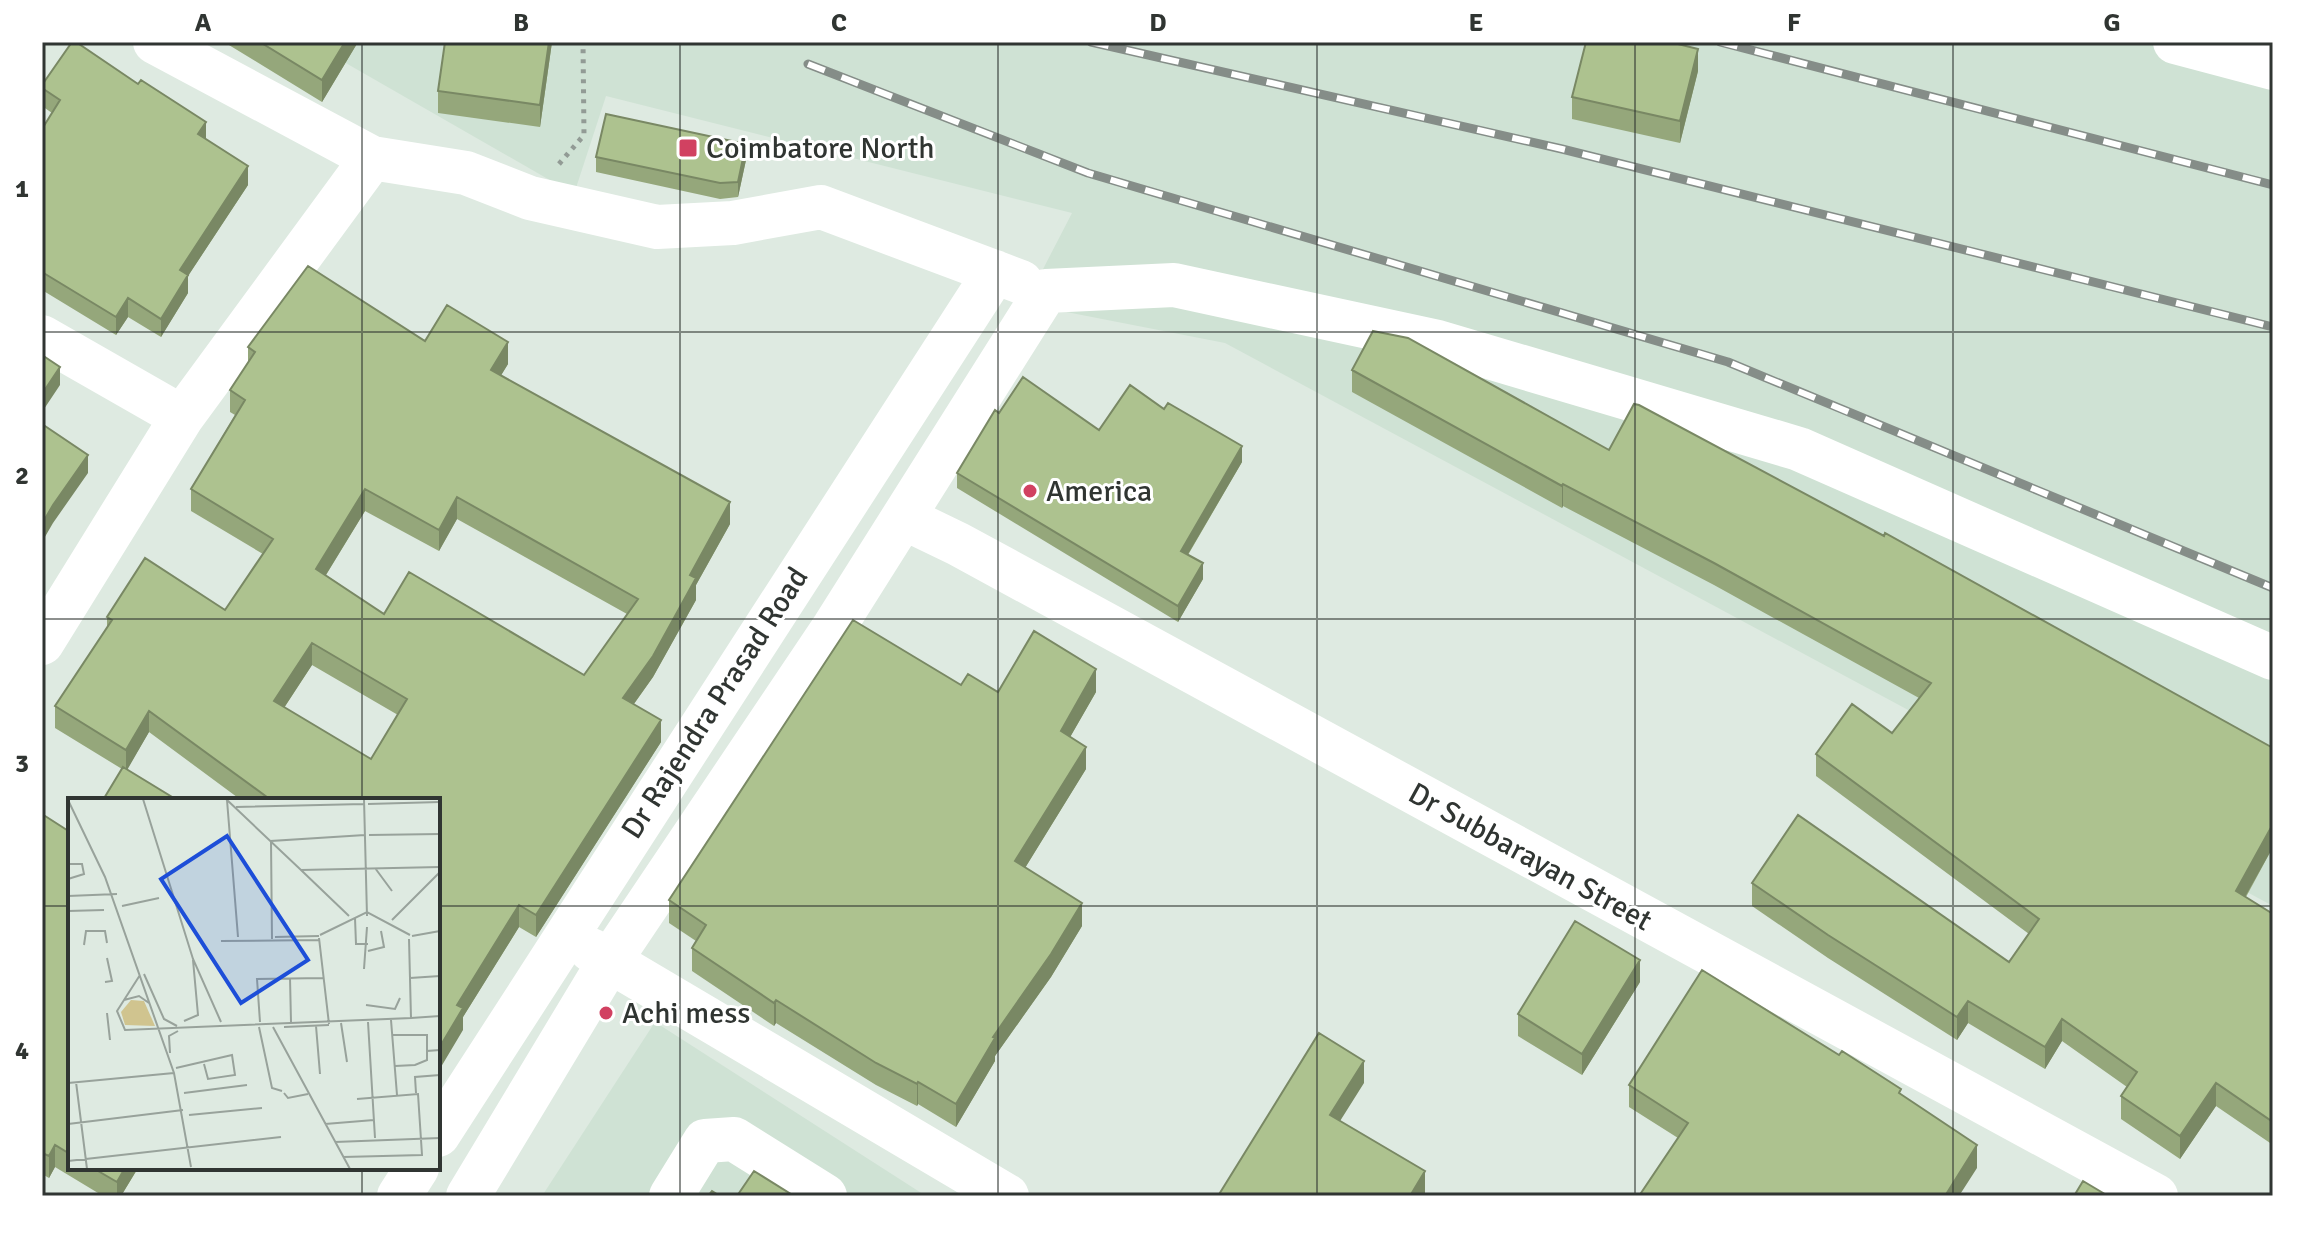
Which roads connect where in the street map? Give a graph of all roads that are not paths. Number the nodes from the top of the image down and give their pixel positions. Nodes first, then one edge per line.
1 (155, 42) edge
2 (2175, 42) edge
3 (2273, 68) edge
4 (372, 158) junction
5 (995, 272) junction
6 (1046, 291) junction
7 (42, 337) edge
8 (182, 417) junction
9 (904, 518) junction
10 (42, 643) edge
11 (2273, 658) edge
12 (600, 956) junction
13 (440, 1132) edge
14 (416, 1170) edge
15 (399, 1196) edge
16 (439, 1196) edge
17 (468, 1196) edge
18 (671, 1196) edge
19 (825, 1196) edge
20 (1007, 1196) edge
21 (2156, 1196) edge

1 - 4 street
2 - 3 street
4 - 5 street
4 - 8 street
5 - 6 street
5 - 13 street, Dr Rajendra Prasad Road
6 - 9 street
6 - 11 street
7 - 8 street
8 - 10 street
9 - 12 street
9 - 21 street, Dr Subbarayan Street
12 - 16 street
12 - 17 street
12 - 20 street
14 - 15 street
18 - 19 street

